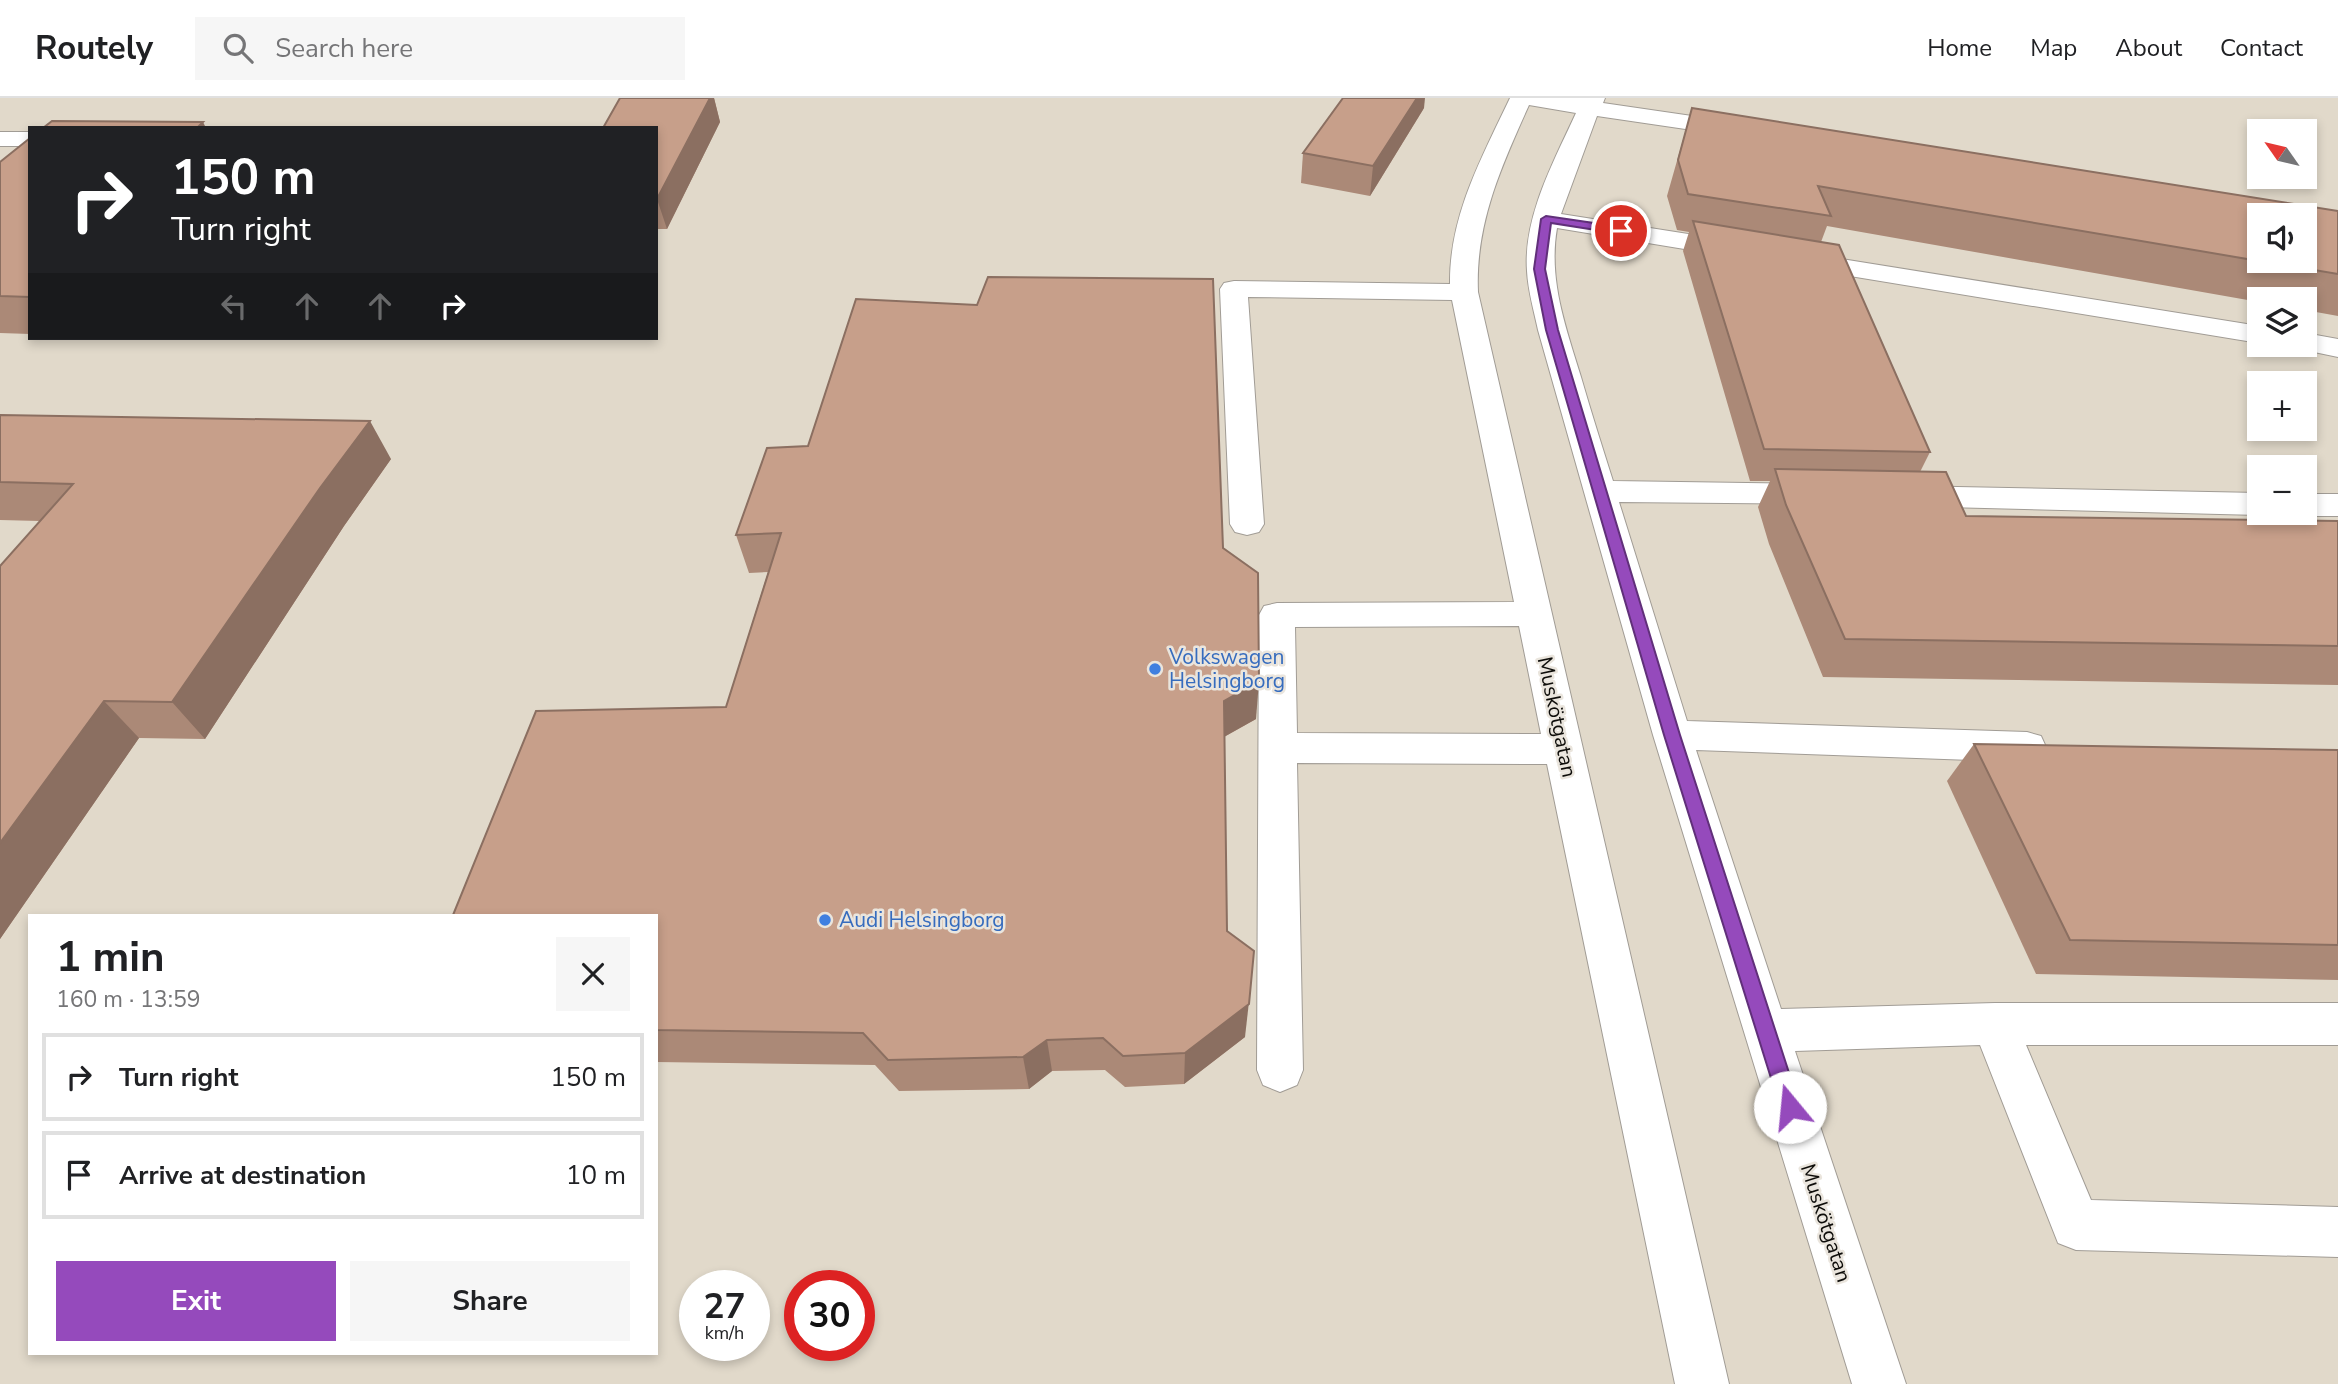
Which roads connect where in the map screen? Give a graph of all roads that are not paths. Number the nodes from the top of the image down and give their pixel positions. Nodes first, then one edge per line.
1 (1522, 98) edge
2 (1592, 103) edge
3 (1761, 134) edge
4 (0, 139) edge
5 (28, 139) edge
6 (1546, 219) junction
7 (1464, 292) junction
8 (2247, 333) edge
9 (2317, 344) edge
10 (2338, 348) edge
11 (1600, 491) junction
12 (2247, 504) edge
13 (2317, 505) edge
14 (2338, 505) edge
15 (1247, 524) dead end
16 (1535, 614) junction
17 (1672, 735) junction
18 (2055, 747) edge
19 (1278, 748) junction
20 (1563, 748) junction
21 (1995, 1024) junction
22 (2338, 1024) edge
23 (1766, 1029) junction
24 (1280, 1070) dead end
25 (2338, 1232) edge
26 (1702, 1384) edge
27 (1879, 1384) edge

1 - 2 street
1 - 7 street, Muskötgatan
2 - 3 street
2 - 6 street, Muskötgatan
4 - 5 street
6 - 8 street
6 - 11 street, Muskötgatan
7 - 15 street
7 - 16 street, Muskötgatan
9 - 10 street
11 - 12 street
11 - 17 street, Muskötgatan
13 - 14 street
16 - 19 street
16 - 20 street, Muskötgatan
17 - 18 street
17 - 23 street, Muskötgatan
19 - 20 street
19 - 24 street
20 - 26 street, Muskötgatan
21 - 22 street
21 - 23 street
21 - 25 street
23 - 27 street, Muskötgatan

